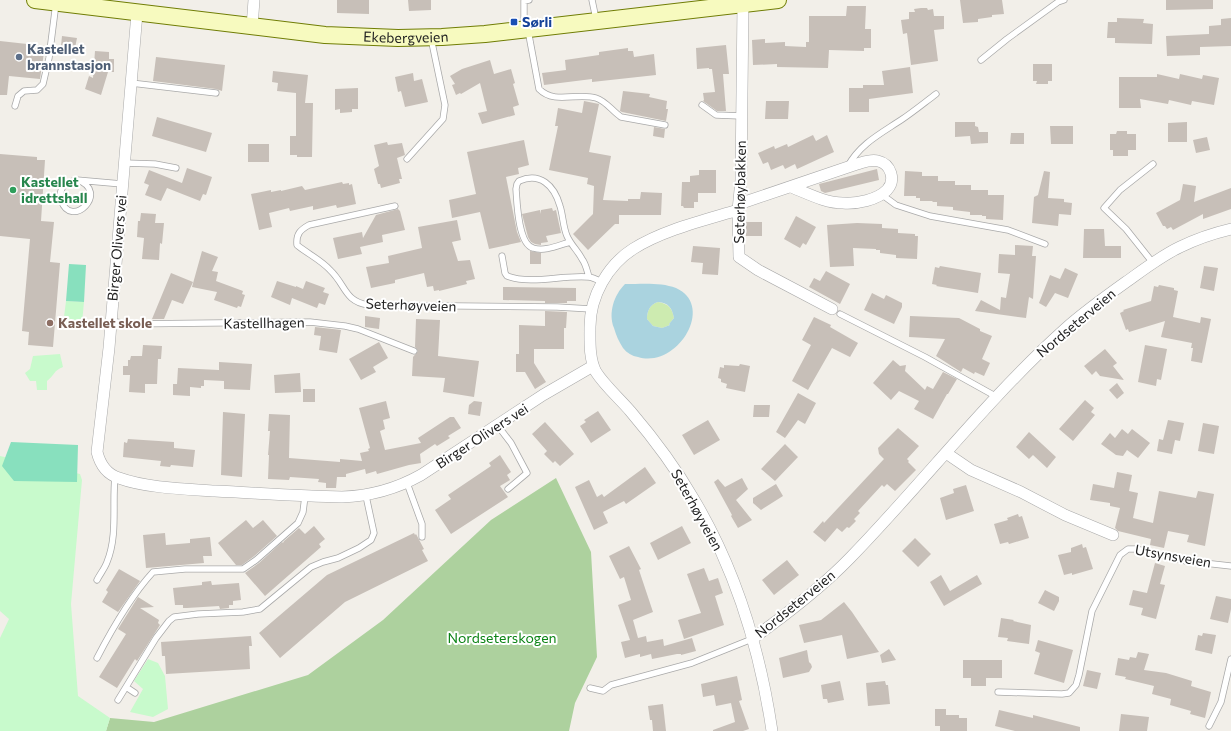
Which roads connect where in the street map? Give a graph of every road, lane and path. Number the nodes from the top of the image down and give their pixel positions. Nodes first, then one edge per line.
1 (35, 0) edge
2 (254, 0) edge
3 (527, 0) edge
4 (592, 0) edge
5 (778, 0) edge
6 (1064, 0) edge
7 (56, 3) junction
8 (743, 4) junction
9 (137, 13) junction
10 (596, 22) junction
11 (252, 27) junction
12 (526, 30) junction
13 (431, 38) junction
14 (982, 60) dead end
15 (131, 83) junction
16 (216, 93) dead end
17 (936, 94) dead end
18 (702, 105) dead end
19 (15, 106) dead end
20 (741, 116) junction
21 (665, 125) dead end
22 (407, 160) dead end
23 (124, 164) junction
24 (1153, 164) dead end
25 (176, 168) dead end
26 (847, 168) junction
27 (77, 180) junction
28 (122, 184) junction
29 (791, 187) junction
30 (880, 194) junction
31 (395, 206) dead end
32 (739, 207) junction
33 (1231, 229) edge
34 (570, 242) junction
35 (1046, 244) dead end
36 (502, 256) dead end
37 (1153, 263) junction
38 (589, 277) junction
39 (602, 282) junction
40 (591, 309) junction
41 (836, 312) joint
42 (110, 320) junction
43 (414, 351) dead end
44 (593, 366) junction
45 (997, 397) junction
46 (498, 426) junction
47 (946, 453) junction
48 (114, 476) junction
49 (407, 483) junction
50 (508, 489) dead end
51 (305, 496) junction
52 (366, 496) junction
53 (1113, 535) dead end
54 (422, 537) dead end
55 (1231, 566) edge
56 (97, 580) dead end
57 (752, 639) junction
58 (97, 658) dead end
59 (1231, 659) edge
60 (126, 687) junction
61 (590, 688) dead end
62 (998, 692) dead end
63 (135, 693) dead end
64 (118, 700) dead end
65 (1209, 726) dead end
66 (772, 731) edge

1 - 7 main road, Ekebergveien
2 - 11 street
3 - 12 lane
4 - 10 lane
5 - 8 main road, Ekebergveien
6 - 14 lane
7 - 9 main road, Ekebergveien
7 - 19 lane
8 - 10 main road, Ekebergveien
8 - 20 street, Seterhøybakken
9 - 11 main road, Ekebergveien
9 - 15 street, Birger Olivers vei
10 - 12 main road, Ekebergveien
11 - 13 main road, Ekebergveien
12 - 13 main road, Ekebergveien
12 - 21 lane
13 - 22 lane
15 - 16 lane
15 - 23 street, Birger Olivers vei
17 - 26 lane
18 - 20 lane
20 - 32 street, Seterhøybakken
23 - 25 lane
23 - 28 street, Birger Olivers vei
24 - 37 lane
26 - 29 street, Seterhøyveien
26 - 30 street
27 - 27 lane
27 - 28 lane
28 - 42 street, Birger Olivers vei
29 - 30 street
29 - 32 street, Seterhøyveien
30 - 35 lane
31 - 40 lane, Seterhøyveien
32 - 39 street, Seterhøyveien
32 - 41 street, Seterhøybakken
33 - 37 street, Nordseterveien
34 - 34 lane
34 - 38 lane
36 - 38 lane
37 - 45 street, Nordseterveien
38 - 39 lane
39 - 40 street, Seterhøyveien
40 - 44 street, Seterhøyveien
41 - 45 lane, Seterhøybakken
42 - 43 lane, Kastellhagen
42 - 48 street, Birger Olivers vei
44 - 46 street, Birger Olivers vei
44 - 57 street, Seterhøyveien
45 - 47 street, Nordseterveien
46 - 49 street, Birger Olivers vei
46 - 50 lane
47 - 53 street
47 - 57 street, Nordseterveien
48 - 51 street, Birger Olivers vei
48 - 56 lane
49 - 52 street, Birger Olivers vei
49 - 54 lane
51 - 52 street, Birger Olivers vei
51 - 58 lane
52 - 60 lane
55 - 62 lane, Utsynsveien
57 - 61 lane, Nordseterveien
57 - 66 street, Seterhøyveien
59 - 65 lane
60 - 63 lane
60 - 64 lane

